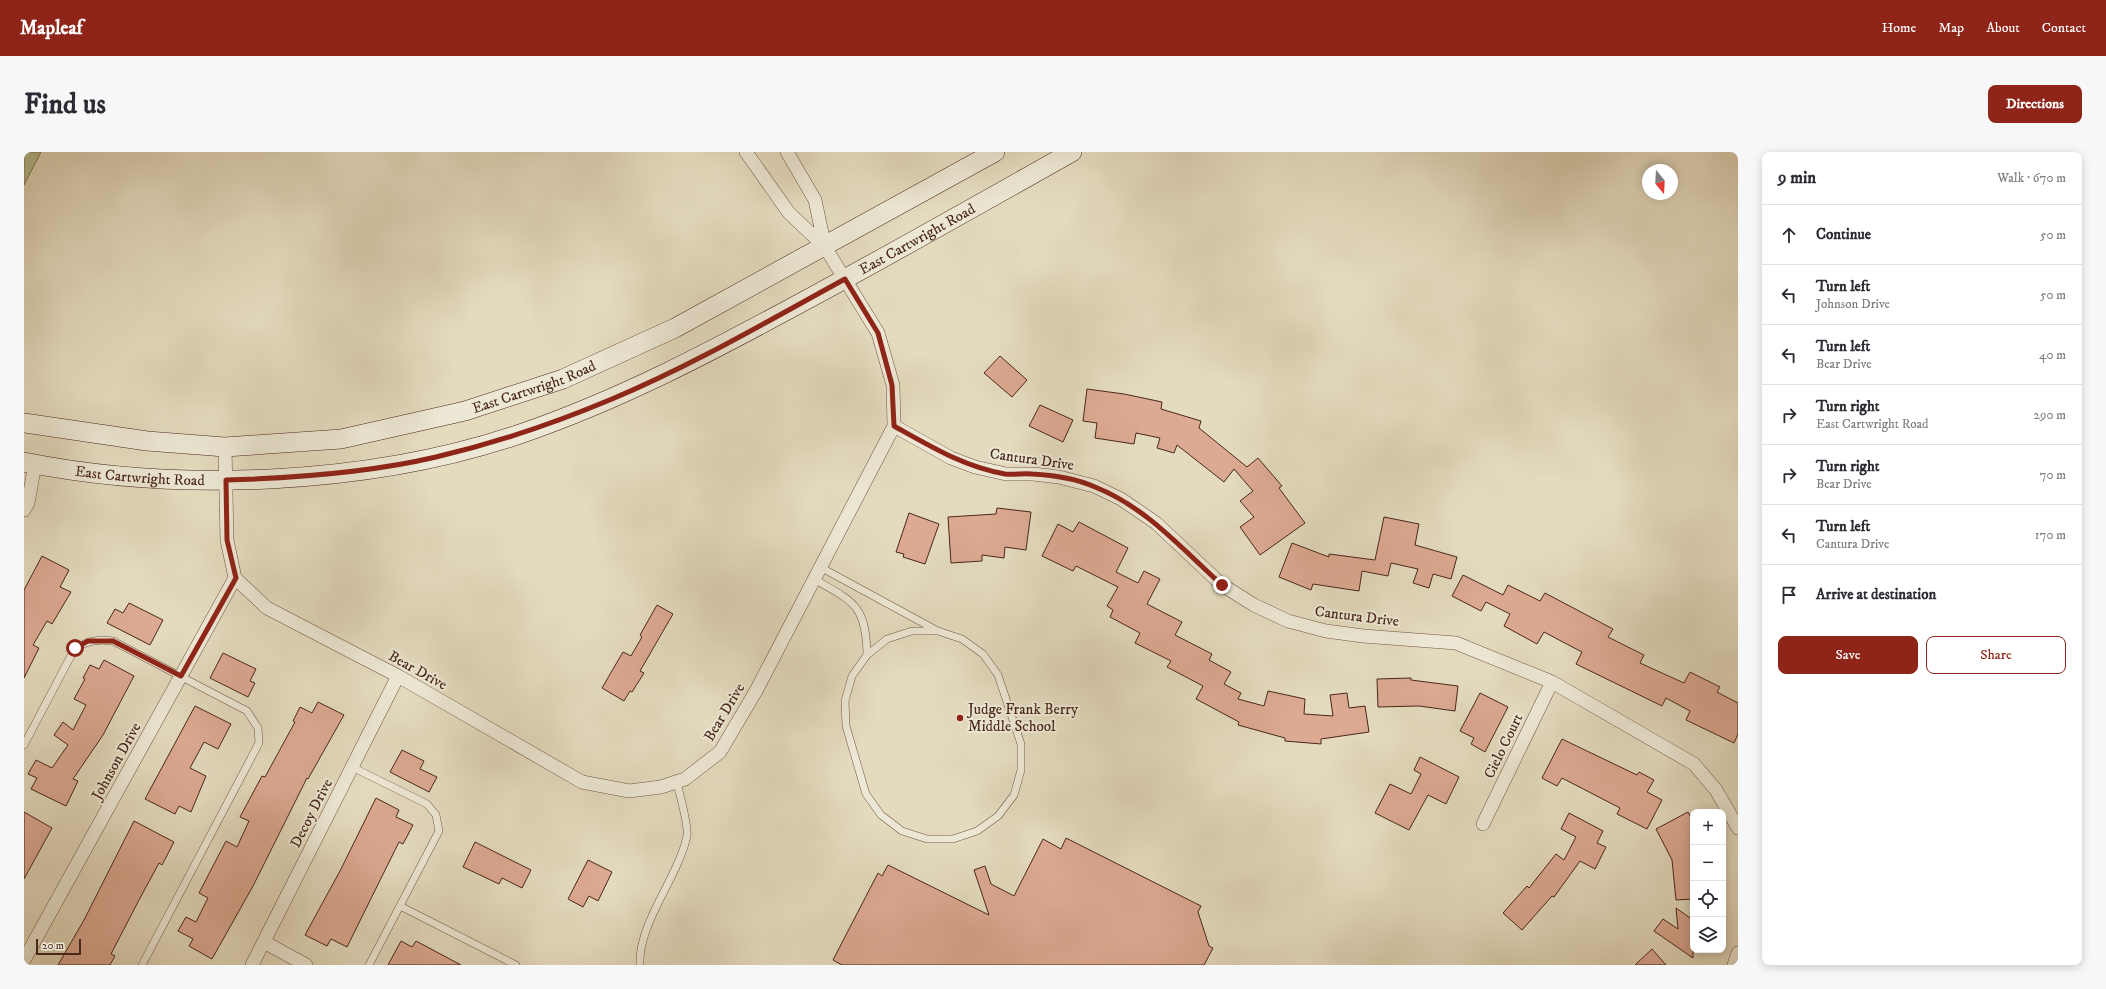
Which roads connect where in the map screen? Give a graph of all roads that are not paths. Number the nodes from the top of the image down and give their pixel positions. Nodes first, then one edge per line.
1 (746, 152) edge
2 (787, 152) edge
3 (995, 152) edge
4 (1072, 152) edge
5 (825, 247) junction
6 (845, 279) junction
7 (24, 423) edge
8 (894, 426) junction
9 (225, 447) junction
10 (30, 463) edge
11 (226, 480) junction
12 (24, 510) edge
13 (820, 567) junction
14 (236, 578) junction
15 (814, 579) junction
16 (938, 631) junction
17 (867, 655) junction
18 (181, 676) junction
19 (398, 676) junction
20 (1552, 682) junction
21 (24, 745) edge
22 (352, 767) junction
23 (677, 782) junction
24 (1483, 824) dead end
25 (1738, 828) edge
26 (400, 906) junction
27 (264, 942) junction
28 (1738, 953) edge
29 (24, 960) edge
30 (142, 965) edge
31 (252, 965) edge
32 (306, 965) edge
33 (369, 965) edge
34 (516, 965) edge
35 (640, 965) edge
36 (1734, 965) edge

1 - 5 street
2 - 5 street
3 - 5 main road, East Cartwright Road
4 - 6 main road, East Cartwright Road
5 - 6 street
5 - 9 main road, East Cartwright Road
6 - 8 street
6 - 11 main road, East Cartwright Road
7 - 9 main road, East Cartwright Road
8 - 13 street, Bear Drive
8 - 20 street, Cantura Drive
9 - 11 street
10 - 11 main road, East Cartwright Road
10 - 12 street
11 - 14 street
13 - 15 street, Bear Drive
13 - 16 lane
14 - 18 street, Johnson Drive
14 - 19 street, Bear Drive
15 - 17 lane
15 - 23 street, Bear Drive
16 - 17 lane
16 - 17 lane
18 - 21 lane
18 - 29 street, Johnson Drive
18 - 30 lane
19 - 22 street, Decoy Drive
19 - 23 street, Bear Drive
20 - 24 street, Cielo Court
20 - 25 street, Cantura Drive
22 - 26 lane
22 - 27 street, Decoy Drive
23 - 35 lane
26 - 33 lane
26 - 34 lane
27 - 31 street, Decoy Drive
27 - 32 street
28 - 36 street

